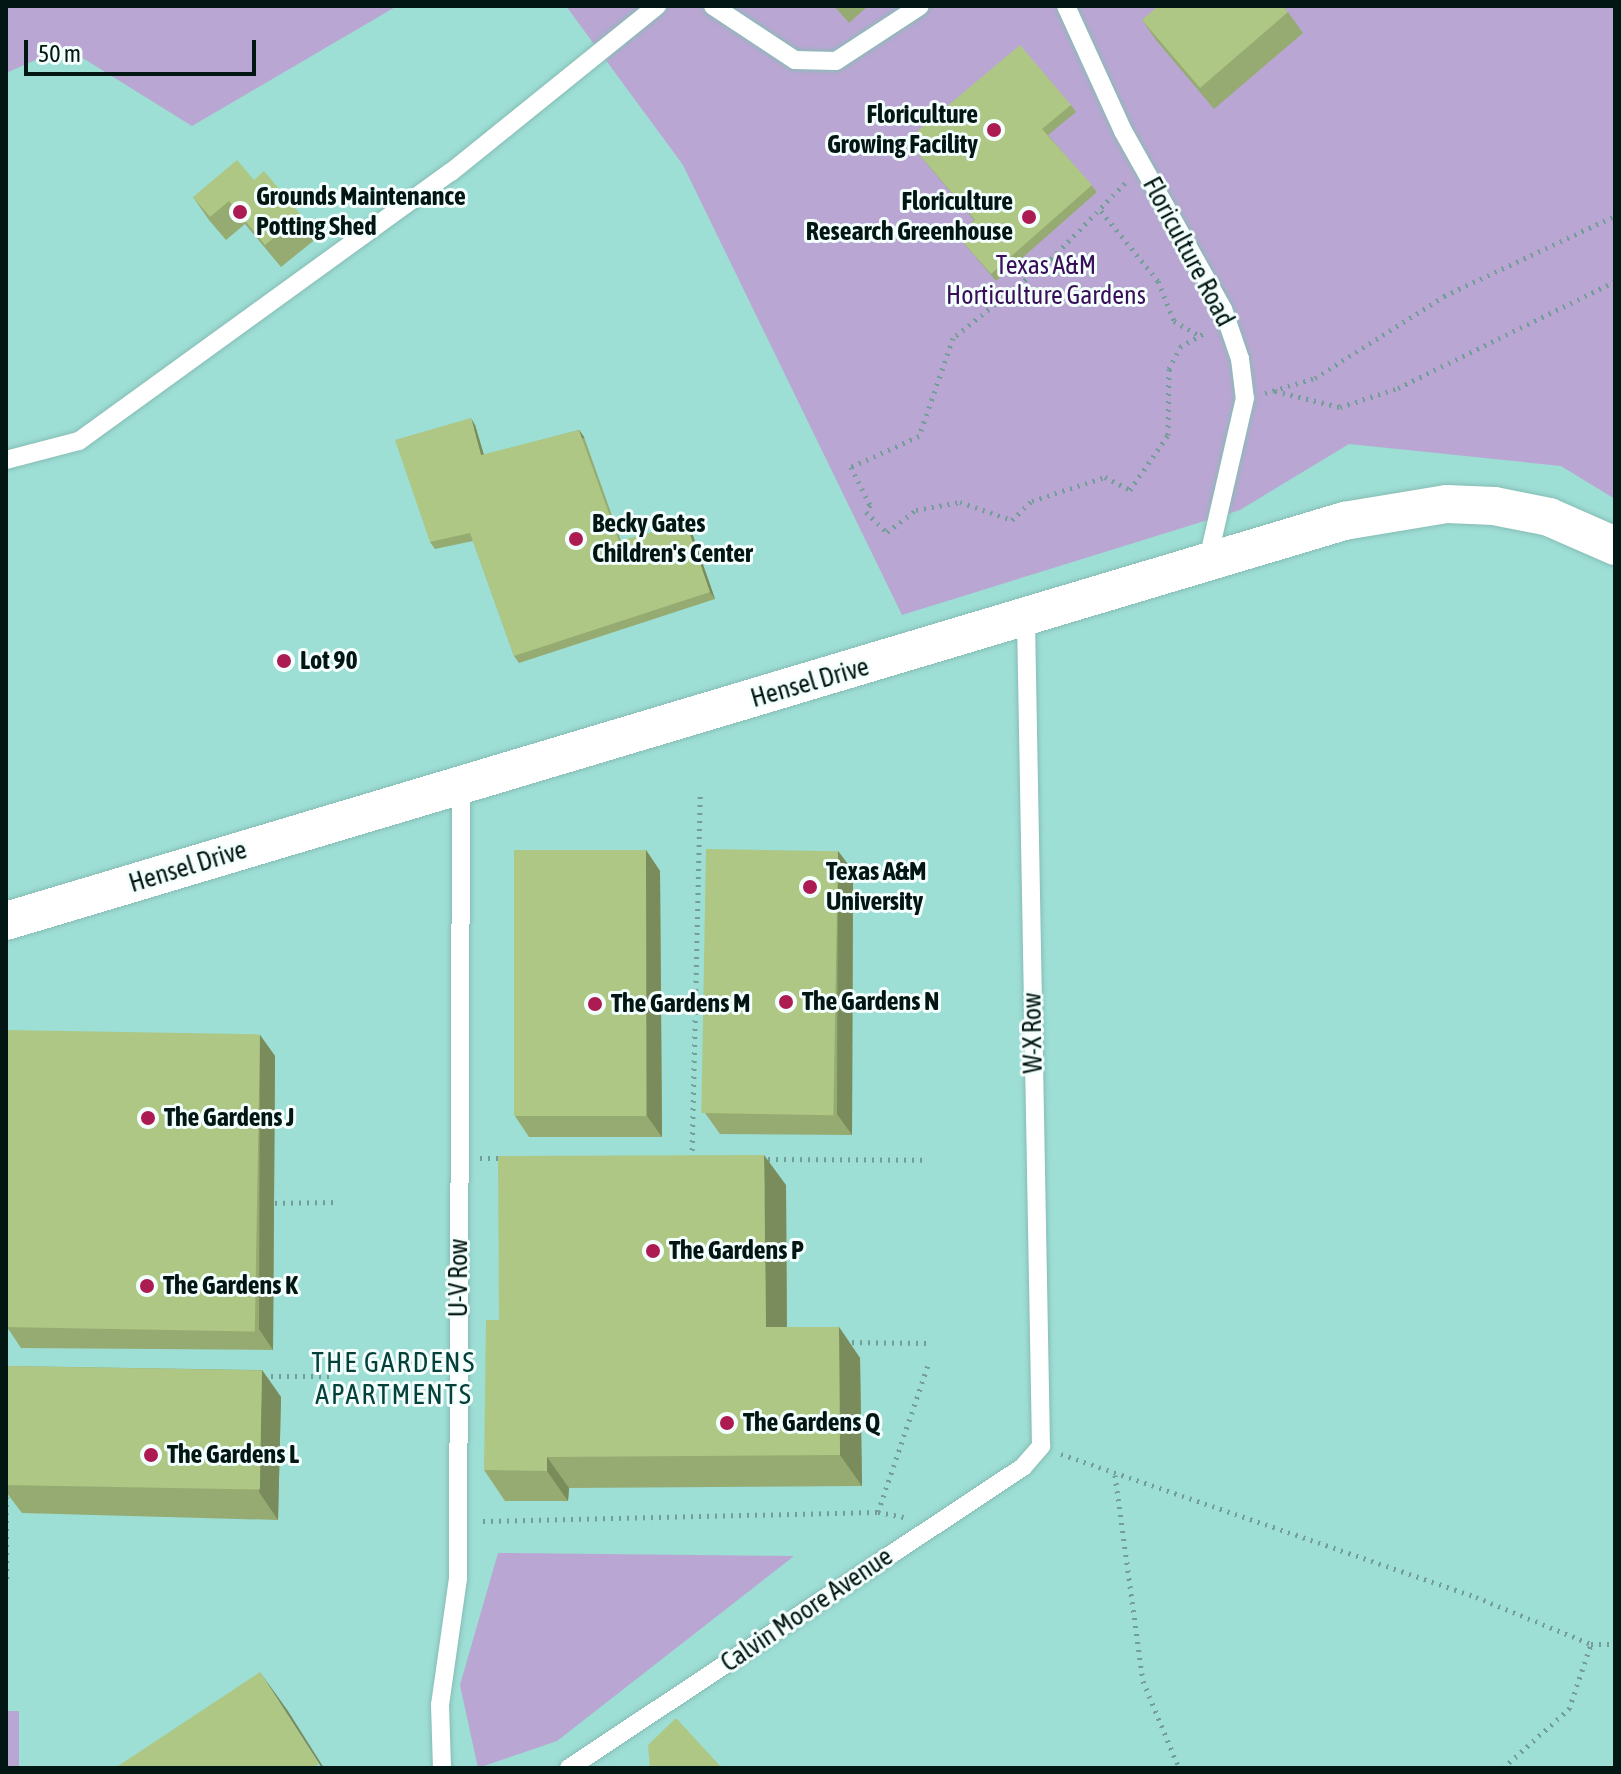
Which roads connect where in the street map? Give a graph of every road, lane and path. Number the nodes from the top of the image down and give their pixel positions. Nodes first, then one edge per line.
1 (657, 6) edge
2 (713, 6) edge
3 (920, 6) edge
4 (1066, 6) edge
5 (1140, 162) junction
6 (1101, 211) junction
7 (1615, 216) edge
8 (1615, 281) edge
9 (1227, 320) junction
10 (1199, 336) junction
11 (1274, 391) junction
12 (1245, 398) junction
13 (6, 460) edge
14 (1615, 546) edge
15 (1208, 559) junction
16 (1026, 619) junction
17 (461, 786) junction
18 (700, 794) dead end
19 (6, 921) edge
20 (459, 1158) junction
21 (506, 1158) edge
22 (676, 1159) edge
23 (692, 1159) junction
24 (707, 1159) edge
25 (754, 1159) edge
26 (924, 1160) dead end
27 (339, 1202) dead end
28 (260, 1203) edge
29 (834, 1342) edge
30 (928, 1343) dead end
31 (929, 1362) dead end
32 (256, 1376) edge
33 (335, 1376) dead end
34 (1041, 1446) junction
35 (6, 1473) edge
36 (1115, 1475) junction
37 (878, 1512) junction
38 (458, 1522) junction
39 (936, 1525) junction
40 (7, 1580) edge
41 (1591, 1644) junction
42 (1615, 1644) edge
43 (442, 1768) edge
44 (569, 1768) edge
45 (1179, 1768) edge
46 (1503, 1768) edge

1 - 13 lane
2 - 3 lane
4 - 5 lane, Floriculture Road
5 - 6 path
5 - 9 lane, Floriculture Road
6 - 10 path
6 - 10 path
7 - 11 path
8 - 11 path
9 - 10 path
9 - 12 lane, Floriculture Road
11 - 12 path
12 - 15 lane, Floriculture Road
14 - 15 street, Hensel Drive
15 - 16 street, Hensel Drive
16 - 17 street, Hensel Drive
16 - 34 lane, W-X Row
17 - 19 street, Hensel Drive
17 - 20 lane, U-V Row
18 - 23 path
20 - 21 path
20 - 38 lane, U-V Row
22 - 23 path
23 - 24 path
25 - 26 path
27 - 28 path
29 - 30 path
31 - 37 path
32 - 33 path
34 - 36 path
34 - 39 lane, Calvin Moore Avenue
35 - 40 path
36 - 41 path
36 - 45 path
37 - 38 path
37 - 39 path
38 - 43 lane, U-V Row
39 - 44 lane, Calvin Moore Avenue
41 - 42 path
41 - 46 path

